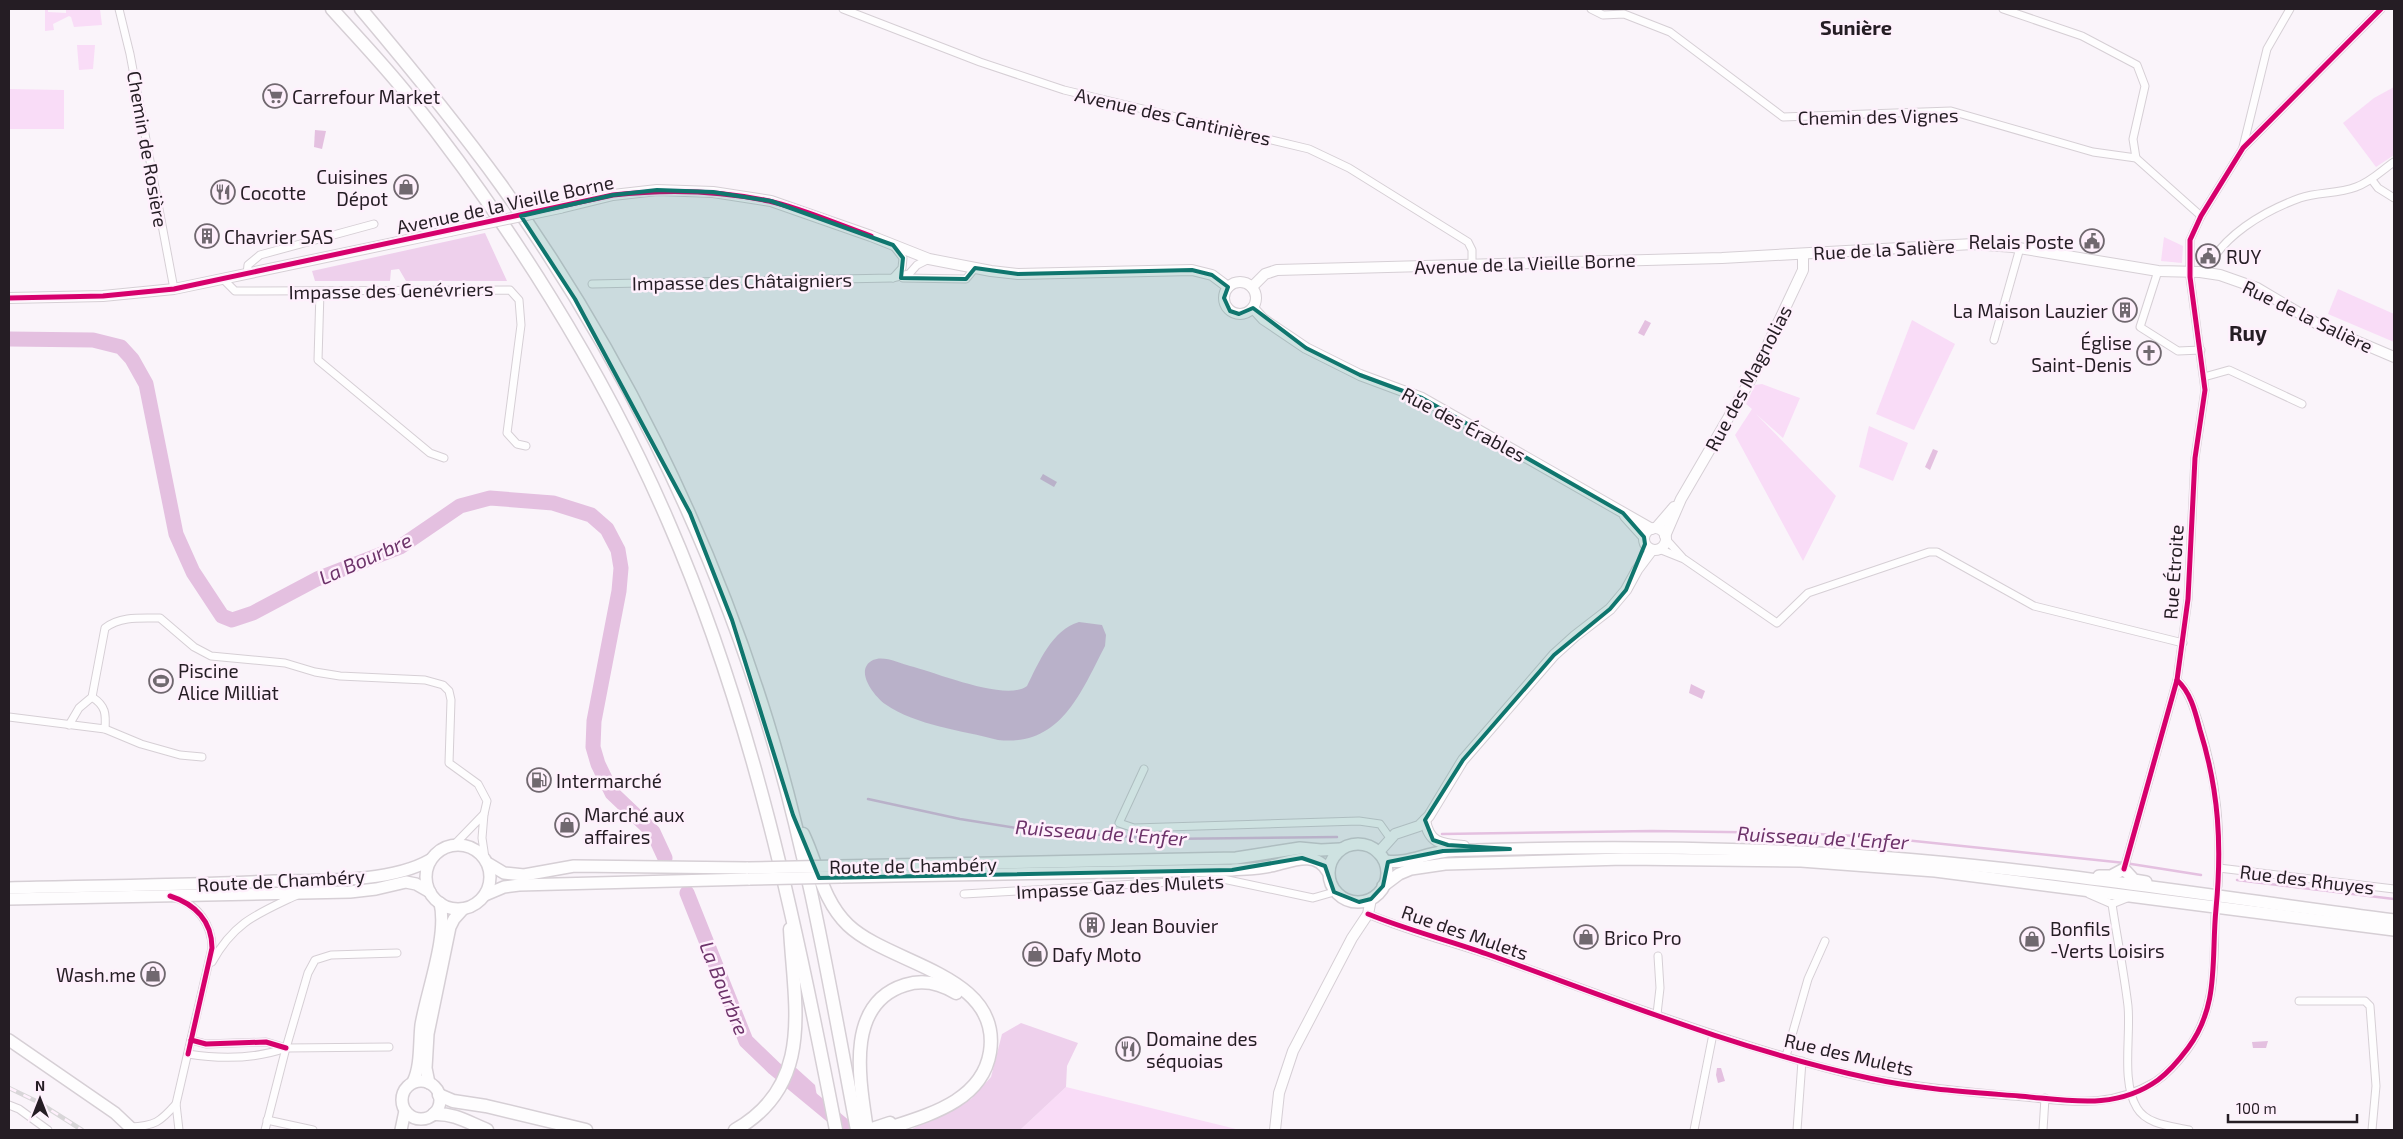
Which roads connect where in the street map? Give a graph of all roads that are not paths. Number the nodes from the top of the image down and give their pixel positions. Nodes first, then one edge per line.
1 (119, 9) edge
2 (332, 9) edge
3 (361, 9) edge
4 (843, 9) edge
5 (1591, 9) edge
6 (2003, 9) edge
7 (2290, 9) edge
8 (2381, 9) edge
9 (2243, 148) junction
10 (2136, 158) junction
11 (2394, 162) edge
12 (2372, 180) junction
13 (2394, 198) edge
14 (2201, 216) junction
15 (374, 224) dead end
16 (893, 245) junction
17 (2020, 248) junction
18 (1803, 254) junction
19 (929, 259) junction
20 (1472, 264) junction
21 (975, 268) junction
22 (2158, 271) junction
23 (2189, 271) junction
24 (2206, 272) junction
25 (247, 274) junction
26 (892, 278) junction
27 (224, 280) junction
28 (592, 284) dead end
29 (1228, 287) junction
30 (1252, 287) junction
31 (174, 289) junction
32 (320, 291) junction
33 (9, 298) edge
34 (1252, 308) junction
35 (1994, 340) dead end
36 (2201, 350) junction
37 (2394, 357) edge
38 (2204, 377) junction
39 (2302, 404) dead end
40 (526, 446) dead end
41 (444, 458) dead end
42 (1681, 499) junction
43 (1623, 513) junction
44 (1654, 528) junction
45 (1665, 537) junction
46 (1650, 545) junction
47 (1684, 559) junction
48 (2183, 643) junction
49 (2176, 680) junction
50 (92, 696) junction
51 (9, 717) edge
52 (69, 725) junction
53 (105, 729) junction
54 (202, 756) dead end
55 (1144, 769) dead end
56 (484, 814) junction
57 (793, 815) junction
58 (1425, 820) junction
59 (1390, 838) junction
60 (454, 844) junction
61 (1340, 849) junction
62 (1510, 849) junction
63 (1382, 857) junction
64 (430, 860) junction
65 (487, 861) junction
66 (2219, 868) junction
67 (2124, 869) junction
68 (841, 872) junction
69 (1328, 872) junction
70 (749, 874) junction
71 (2068, 877) junction
72 (1384, 886) junction
73 (2218, 886) dead end
74 (9, 888) edge
75 (2394, 890) edge
76 (2081, 891) junction
77 (430, 892) junction
78 (1334, 892) junction
79 (2183, 892) junction
80 (302, 893) junction
81 (788, 894) junction
82 (964, 894) dead end
83 (485, 895) junction
84 (170, 896) junction
85 (2130, 896) junction
86 (9, 899) edge
87 (1371, 899) junction
88 (440, 903) junction
89 (2112, 904) junction
90 (463, 909) junction
91 (1368, 914) junction
92 (2215, 915) dead end
93 (2394, 920) edge
94 (2394, 930) edge
95 (1825, 941) dead end
96 (397, 953) dead end
97 (1658, 956) dead end
98 (208, 969) junction
99 (2299, 1001) dead end
100 (1657, 1014) junction
101 (1713, 1034) junction
102 (9, 1040) edge
103 (191, 1040) junction
104 (389, 1047) dead end
105 (286, 1048) junction
106 (188, 1054) junction
107 (1786, 1056) junction
108 (1802, 1061) junction
109 (413, 1082) junction
110 (429, 1083) junction
111 (2132, 1094) junction
112 (440, 1095) junction
113 (2045, 1098) junction
114 (176, 1104) junction
115 (9, 1105) edge
116 (405, 1111) junction
117 (429, 1116) junction
118 (267, 1120) junction
119 (889, 1126) edge
120 (131, 1128) edge
121 (835, 1128) edge
122 (865, 1128) edge
123 (48, 1130) edge
124 (179, 1130) edge
125 (265, 1130) edge
126 (313, 1130) edge
127 (401, 1130) edge
128 (415, 1130) edge
129 (487, 1130) edge
130 (586, 1130) edge
131 (734, 1130) edge
132 (1274, 1130) edge
133 (1694, 1130) edge
134 (1797, 1130) edge
135 (2043, 1130) edge
136 (2189, 1130) edge
137 (2372, 1130) edge

1 - 31 street, Chemin de Rosière
2 - 81 highway
3 - 57 highway
4 - 20 street, Avenue des Cantinières
5 - 10 street, Chemin des Vignes
6 - 10 street
7 - 9 street
8 - 9 street
9 - 14 street, Rue Étroite
10 - 14 street
11 - 12 street
12 - 13 street
12 - 24 street
14 - 23 street, Rue Étroite
15 - 25 street
16 - 19 main road, Avenue de la Vieille Borne
16 - 25 main road, Avenue de la Vieille Borne, bridge
16 - 26 street
17 - 18 main road, Rue de la Salière
17 - 22 main road, Rue de la Salière
17 - 35 street
18 - 20 main road, Avenue de la Vieille Borne
18 - 42 main road, Rue des Magnolias
19 - 21 main road, Avenue de la Vieille Borne
19 - 26 street, Impasse des Châtaigniers
20 - 30 main road, Avenue de la Vieille Borne
21 - 26 street
21 - 29 main road, Avenue de la Vieille Borne
22 - 23 main road, Rue de la Salière
22 - 36 street
23 - 24 main road, Rue de la Salière
23 - 36 street, Rue Étroite
24 - 37 main road, Rue de la Salière
25 - 27 main road, Avenue de la Vieille Borne
26 - 28 street, Impasse des Châtaigniers
27 - 31 main road, Avenue de la Vieille Borne
27 - 32 street, Impasse des Genévriers
29 - 30 main road
29 - 34 main road
30 - 34 main road
31 - 33 main road, Avenue de la Vieille Borne
32 - 40 street, Impasse des Genévriers
32 - 41 street
34 - 43 main road, Rue des Érables
36 - 38 street, Rue Étroite
38 - 39 street
38 - 48 street, Rue Étroite
42 - 44 main road, Rue des Magnolias
42 - 45 main road, Rue des Magnolias
43 - 44 main road, Rue des Érables
43 - 46 main road, Rue des Érables
44 - 45 main road, Rue des Érables
44 - 46 main road, Rue des Magnolias
45 - 46 main road, Rue des Magnolias
45 - 47 street
46 - 47 street
46 - 58 main road
47 - 48 street
48 - 49 street, Rue Étroite
49 - 66 street
49 - 67 street, Rue Étroite
50 - 52 street
50 - 53 street
50 - 56 street
51 - 52 street
52 - 53 street
53 - 54 street
55 - 59 street
56 - 60 street
56 - 65 street
57 - 119 highway
57 - 122 highway
58 - 59 main road
58 - 62 main road
59 - 63 main road
60 - 64 main road
60 - 65 main road
61 - 63 main road
61 - 68 main road, Route de Chambéry
61 - 69 main road
62 - 63 main road
62 - 71 main road
63 - 72 main road
64 - 74 main road, Route de Chambéry
64 - 77 main road
65 - 70 main road, Route de Chambéry
65 - 83 main road
66 - 73 street
66 - 75 street, Rue des Rhuyes
67 - 71 main road
67 - 79 main road
68 - 69 main road, Route de Chambéry
68 - 70 main road, Route de Chambéry, bridge
69 - 78 main road
70 - 83 main road, Route de Chambéry
71 - 79 main road
72 - 76 main road
72 - 87 main road
76 - 85 main road
76 - 89 street
77 - 80 main road, Route de Chambéry
77 - 88 main road
78 - 82 street, Impasse Gaz des Mulets
78 - 87 main road
79 - 93 main road
80 - 84 main road, Route de Chambéry
80 - 98 street
81 - 121 highway
81 - 131 highway
83 - 90 main road
84 - 86 main road, Route de Chambéry
84 - 98 street
85 - 89 street
85 - 94 main road
87 - 91 main road
88 - 90 main road
88 - 109 main road
89 - 111 street
90 - 110 main road
91 - 100 street, Rue des Mulets
91 - 132 main road
92 - 111 street, Rue des Mulets
95 - 107 street
96 - 105 street
97 - 100 street
98 - 103 street
99 - 137 street
100 - 101 street, Rue des Mulets
101 - 107 street, Rue des Mulets
101 - 133 street
102 - 120 main road
103 - 105 street
103 - 106 street
104 - 105 street
105 - 106 street
105 - 118 street
106 - 114 street
107 - 108 street, Rue des Mulets
108 - 113 street, Rue des Mulets
108 - 134 street
109 - 110 main road
109 - 116 main road
110 - 112 main road
111 - 113 street, Rue des Mulets
111 - 136 street
112 - 117 main road
112 - 130 highway
113 - 135 street
114 - 120 street
114 - 124 street
115 - 123 street
116 - 117 main road
116 - 127 main road
117 - 128 main road
117 - 129 highway
118 - 125 street
118 - 126 street
119 - 122 highway
119 - 122 highway

